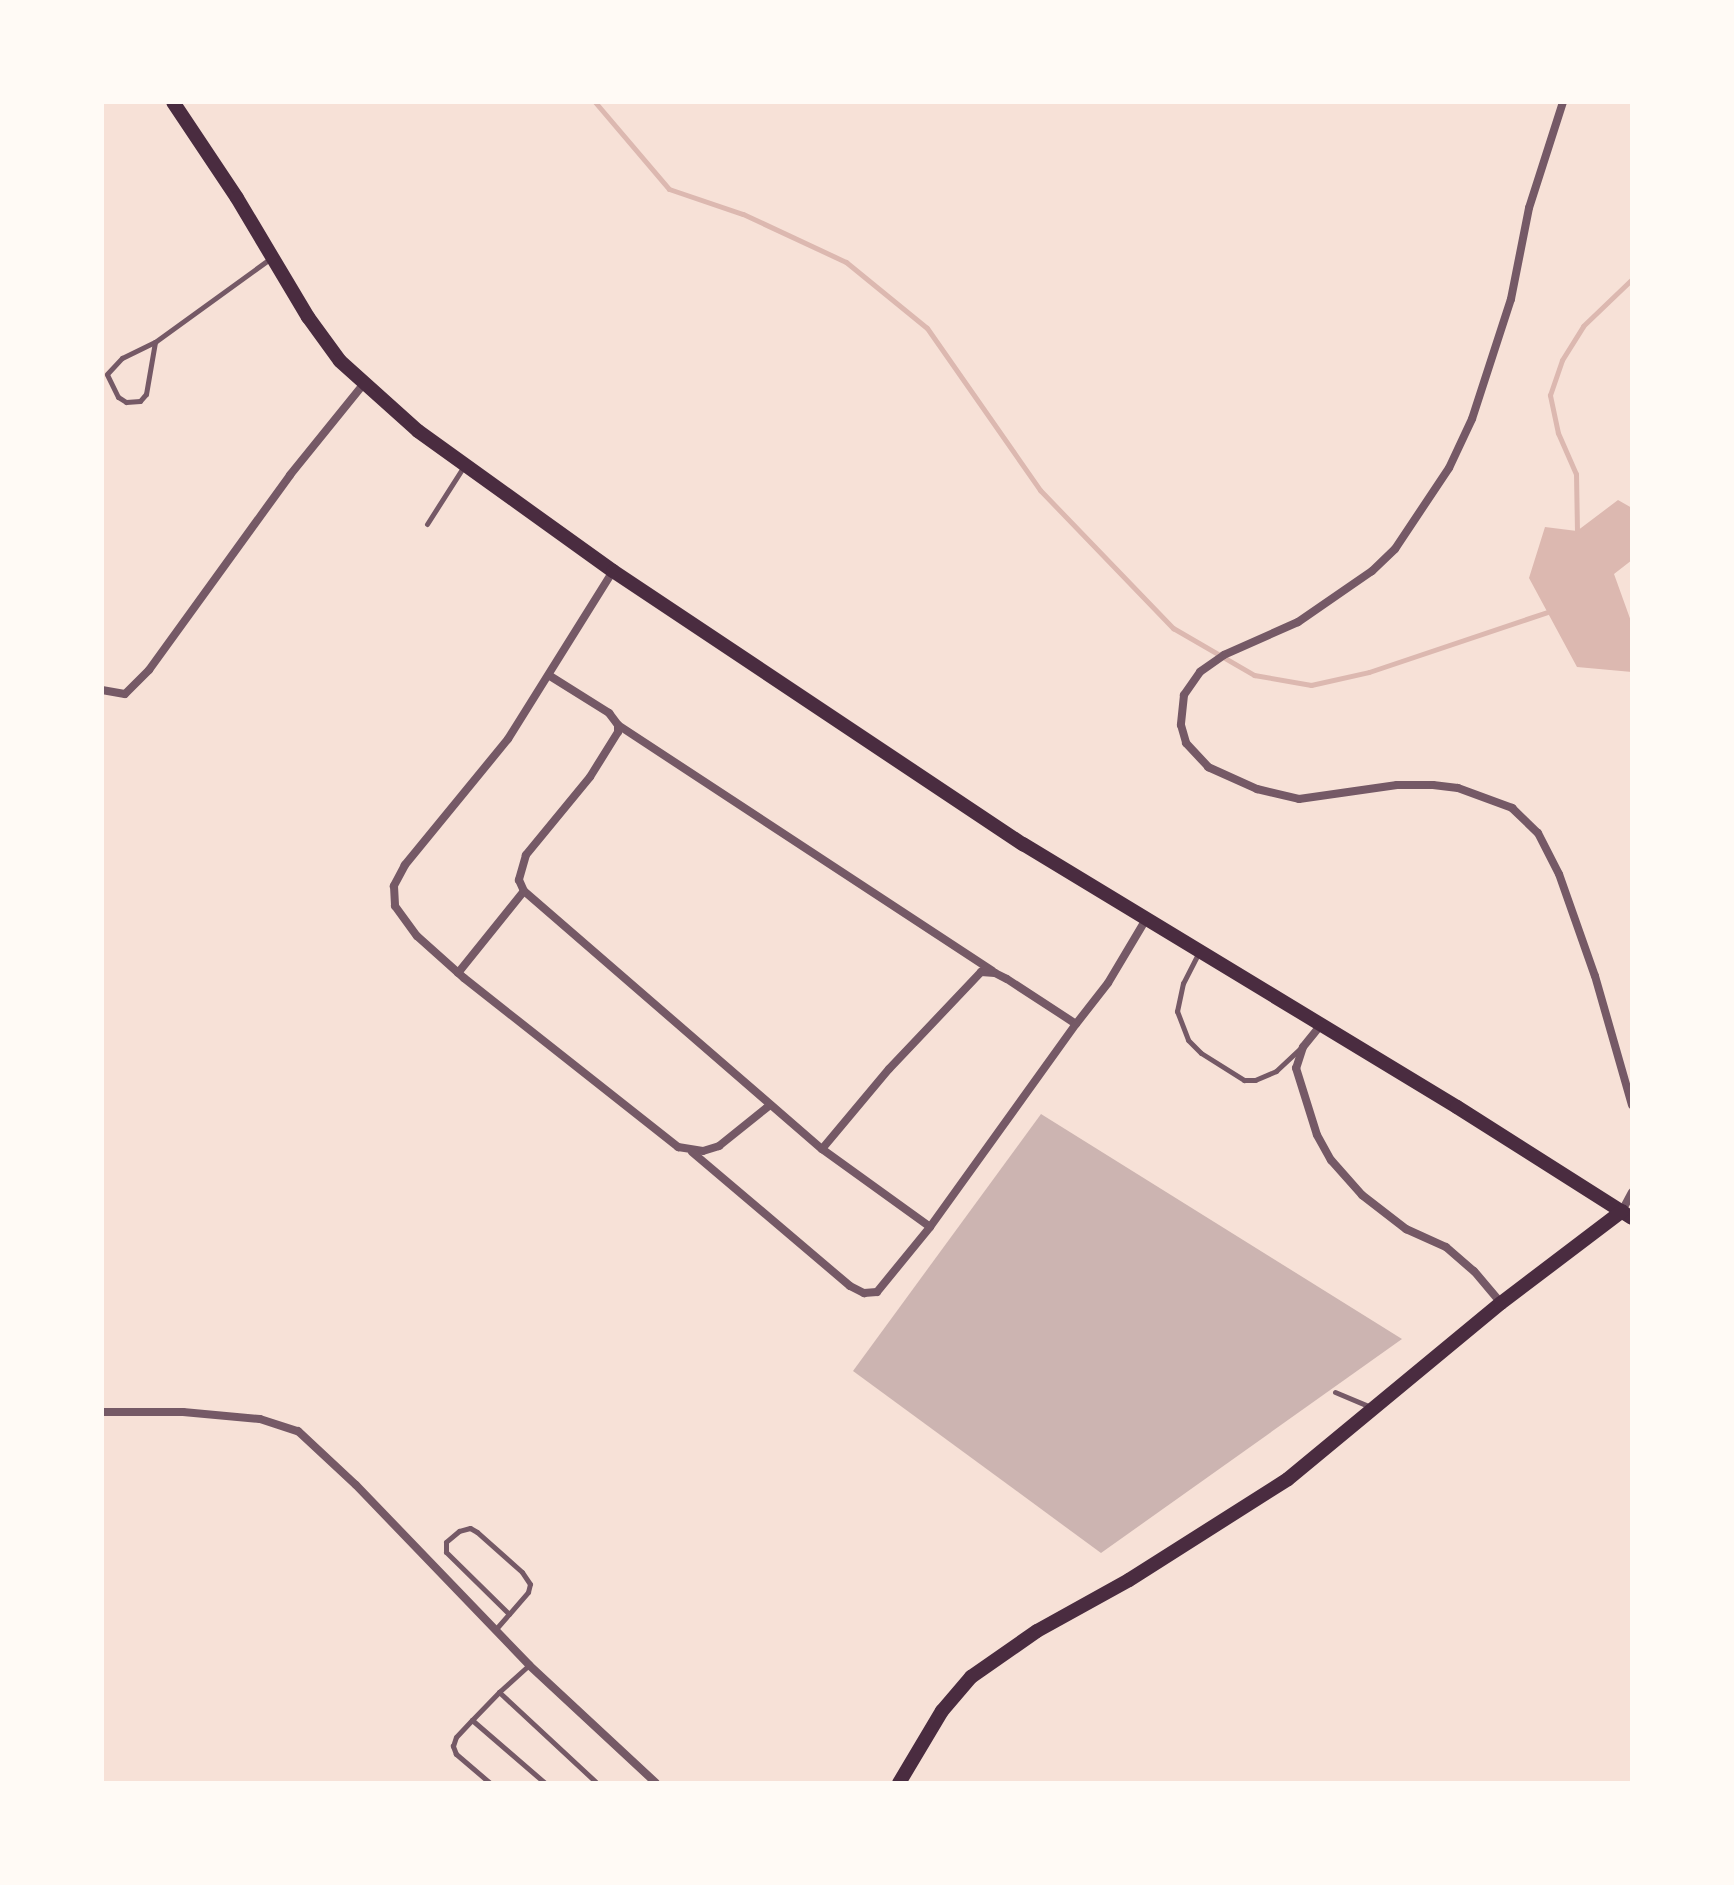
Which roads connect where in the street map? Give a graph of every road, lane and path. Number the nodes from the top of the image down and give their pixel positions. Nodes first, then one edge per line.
1 (173, 102) edge
2 (1563, 102) edge
3 (272, 257) junction
4 (155, 342) junction
5 (363, 385) junction
6 (464, 465) junction
7 (427, 524) dead end
8 (613, 571) junction
9 (550, 676) junction
10 (102, 690) edge
11 (618, 725) junction
12 (524, 891) junction
13 (1145, 921) junction
14 (1199, 952) junction
15 (458, 973) junction
16 (995, 973) junction
17 (1076, 1024) junction
18 (1320, 1026) junction
19 (1303, 1047) junction
20 (770, 1105) junction
21 (1632, 1105) edge
22 (822, 1149) junction
23 (691, 1151) junction
24 (1632, 1192) edge
25 (1627, 1215) edge
26 (930, 1227) junction
27 (1501, 1303) junction
28 (1335, 1392) dead end
29 (1374, 1408) junction
30 (102, 1412) edge
31 (509, 1614) junction
32 (495, 1630) junction
33 (529, 1665) junction
34 (499, 1692) junction
35 (472, 1720) junction
36 (490, 1783) edge
37 (545, 1783) edge
38 (597, 1783) edge
39 (656, 1783) edge
40 (899, 1783) edge

1 - 3 main road
2 - 21 street
3 - 4 lane
3 - 5 main road
4 - 4 lane
5 - 6 main road
5 - 10 street
6 - 7 lane
6 - 8 main road
8 - 9 street
8 - 13 main road
9 - 11 street
9 - 15 street
11 - 12 street
11 - 16 street
12 - 15 street
12 - 20 street
13 - 14 main road
13 - 17 street
14 - 18 main road
14 - 19 lane
15 - 23 street
16 - 17 street
16 - 22 street
17 - 26 street
18 - 19 street
18 - 25 main road
19 - 27 street
20 - 22 street
20 - 23 street
22 - 26 street
23 - 26 street
24 - 25 street
25 - 27 main road
27 - 29 main road
28 - 29 lane
29 - 40 main road
30 - 32 street
31 - 31 lane
31 - 32 lane
32 - 33 street
33 - 34 lane
33 - 39 street
34 - 35 lane
34 - 38 lane
35 - 36 lane
35 - 37 lane

